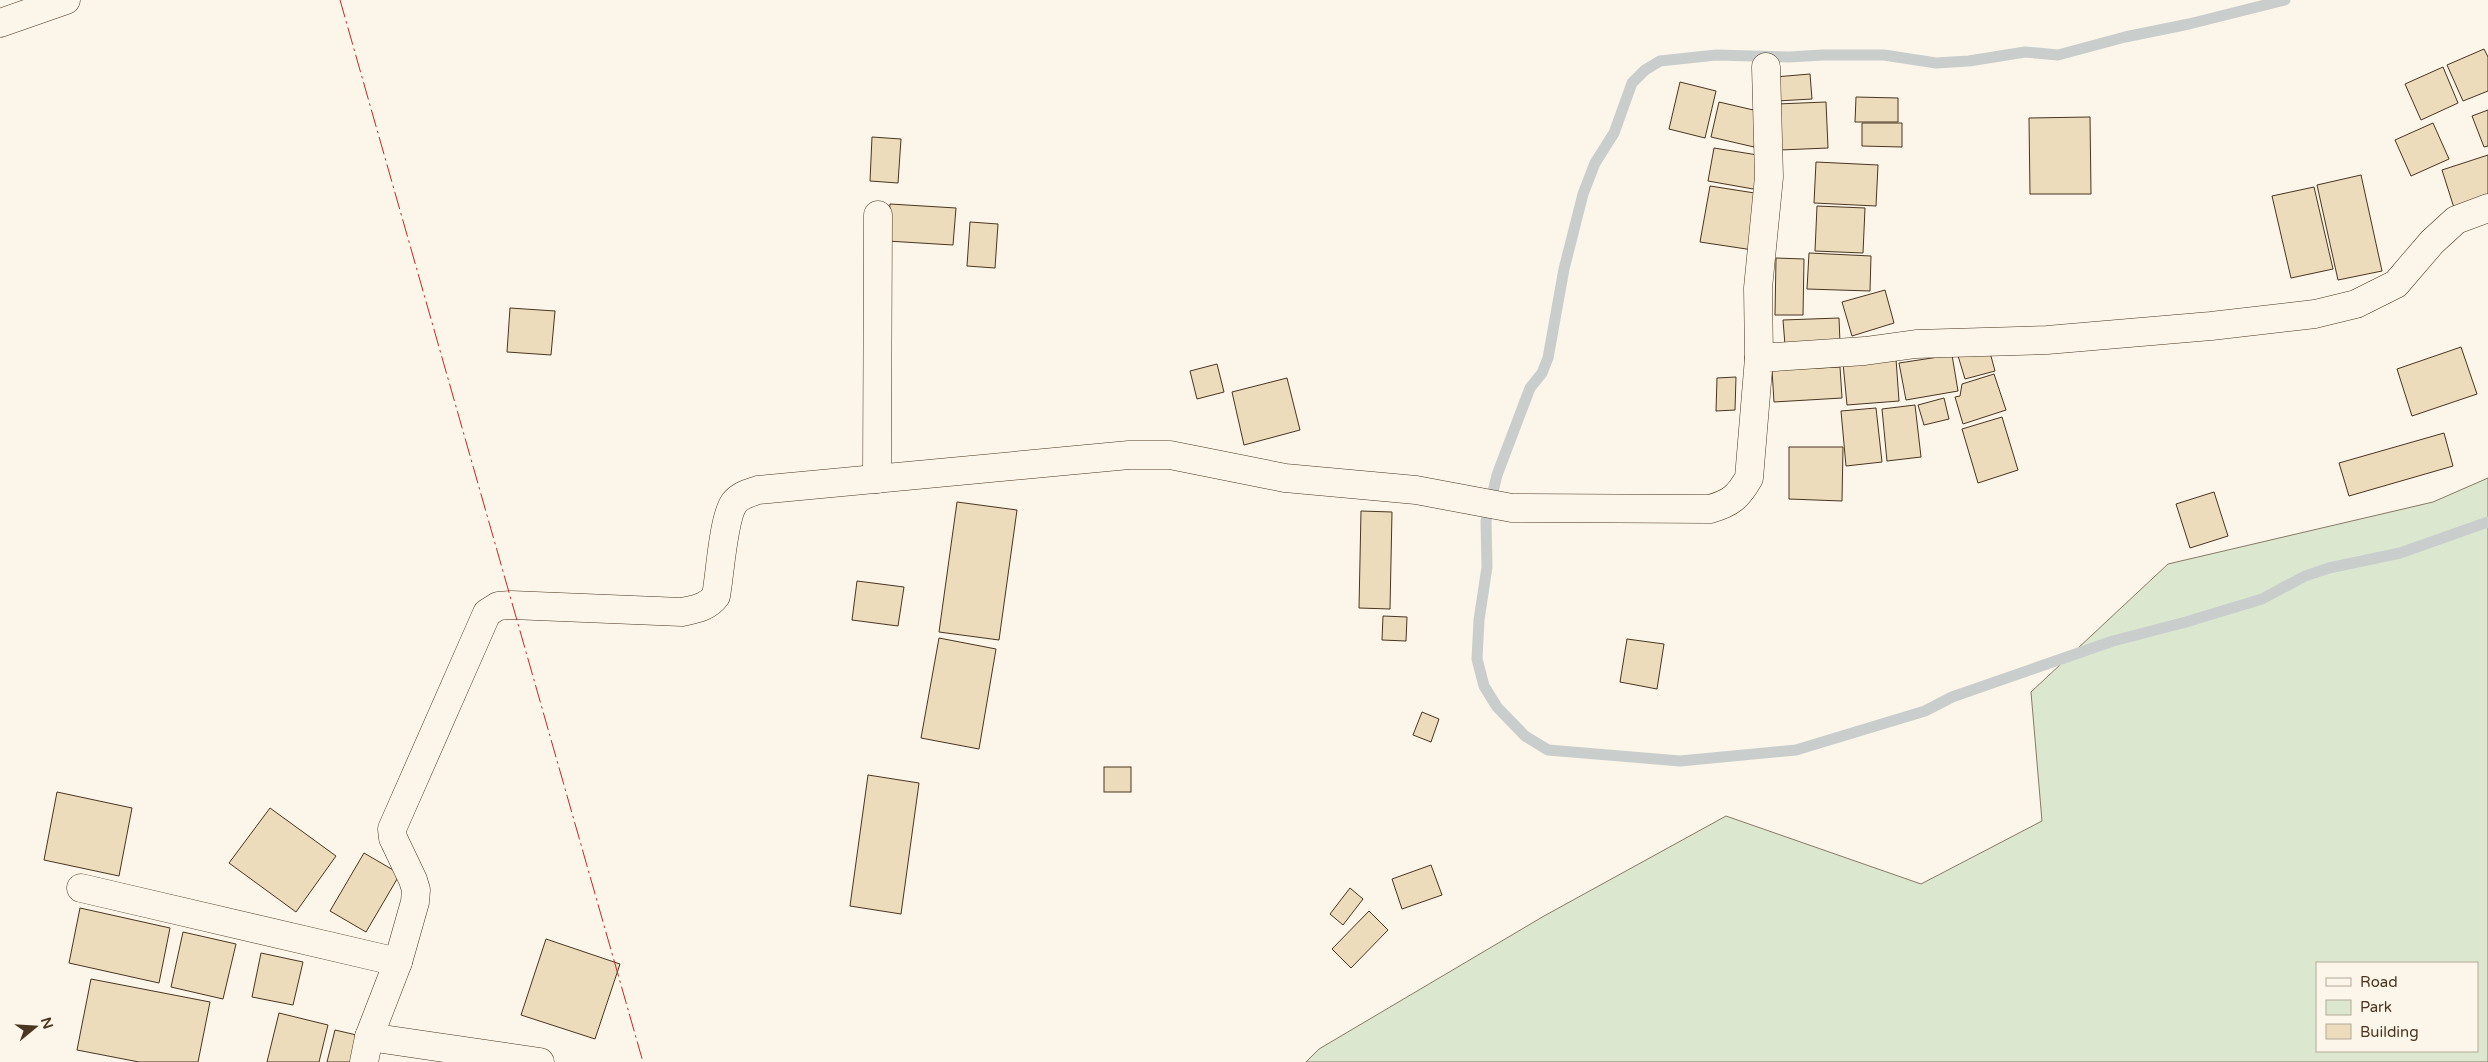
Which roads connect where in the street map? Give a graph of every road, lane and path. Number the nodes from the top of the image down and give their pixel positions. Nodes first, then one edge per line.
1 (66, 0) edge
2 (0, 23) edge
3 (1766, 67) dead end
4 (2488, 208) edge
5 (878, 215) dead end
6 (1759, 358) junction
7 (877, 479) junction
8 (82, 888) dead end
9 (398, 962) junction
10 (367, 1050) edge
11 (540, 1062) edge

1 - 2 street
3 - 6 street
4 - 6 street
5 - 7 street
6 - 7 street
7 - 9 street
8 - 9 street
9 - 10 street
10 - 11 street

